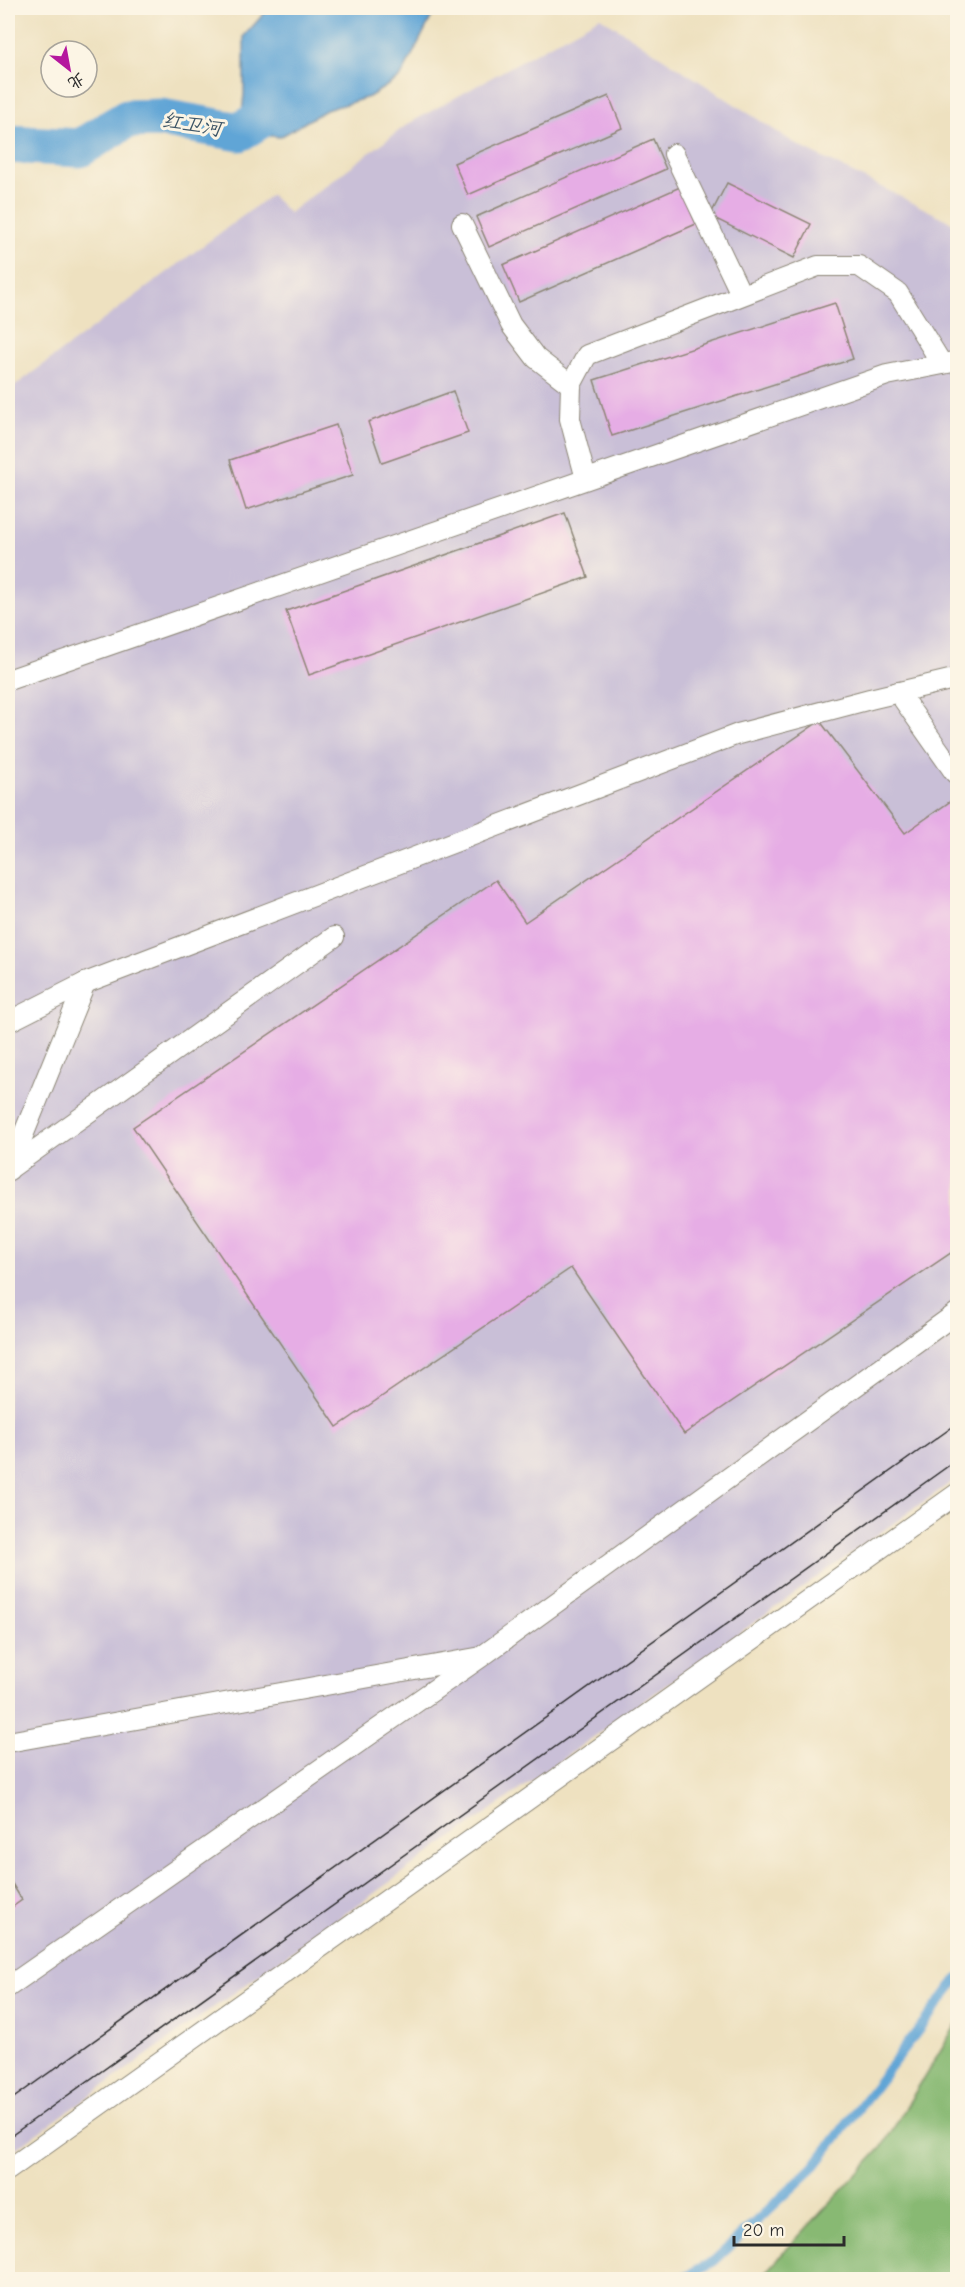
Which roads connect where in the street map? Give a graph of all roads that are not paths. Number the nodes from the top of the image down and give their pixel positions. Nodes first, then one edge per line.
1 (674, 154) dead end
2 (462, 224) dead end
3 (741, 294) junction
4 (950, 363) edge
5 (571, 385) junction
6 (586, 479) junction
7 (957, 678) edge
8 (8, 680) edge
9 (898, 692) junction
10 (954, 773) dead end
11 (334, 937) dead end
12 (85, 983) junction
13 (8, 1022) edge
14 (8, 1172) edge
15 (957, 1312) edge
16 (957, 1493) edge
17 (481, 1657) junction
18 (8, 1742) edge
19 (8, 1988) edge
20 (8, 2170) edge

1 - 3 lane
2 - 5 lane
3 - 4 lane
3 - 5 lane
4 - 6 lane
5 - 6 lane
6 - 8 lane
7 - 9 lane
9 - 10 lane
9 - 12 lane
11 - 14 lane
12 - 13 lane
12 - 14 lane
15 - 17 lane
16 - 20 lane
17 - 18 lane
17 - 19 lane

